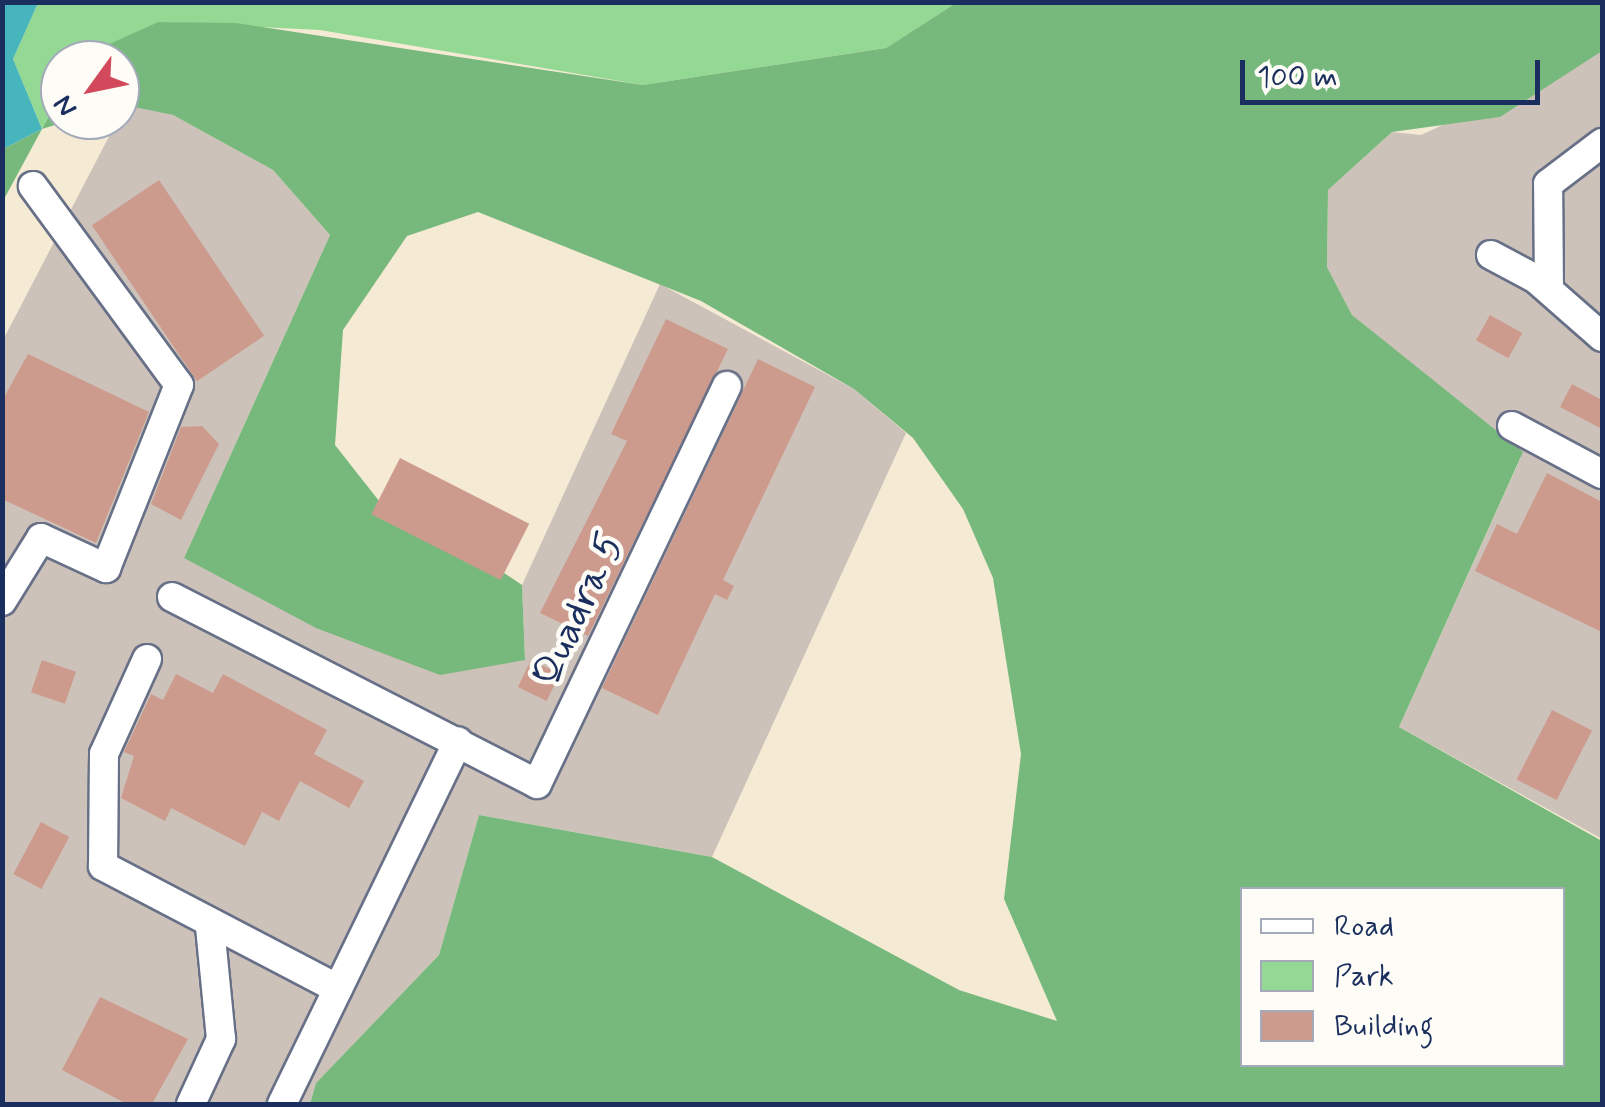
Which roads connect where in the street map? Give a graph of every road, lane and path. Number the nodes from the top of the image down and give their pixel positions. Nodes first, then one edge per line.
1 (1602, 143) edge
2 (33, 186) dead end
3 (1492, 255) dead end
4 (1548, 289) junction
5 (1602, 337) edge
6 (726, 386) dead end
7 (1512, 426) dead end
8 (1602, 474) edge
9 (172, 597) dead end
10 (2, 601) edge
11 (147, 658) dead end
12 (458, 740) junction
13 (210, 926) junction
14 (338, 988) junction
15 (191, 1104) edge
16 (282, 1104) edge

1 - 4 street
2 - 10 street
3 - 4 street
4 - 5 street
6 - 12 street, Quadra 5
7 - 8 street
9 - 12 street, Quadra 5
11 - 13 street
12 - 14 street
13 - 14 street
13 - 15 street
14 - 16 street

